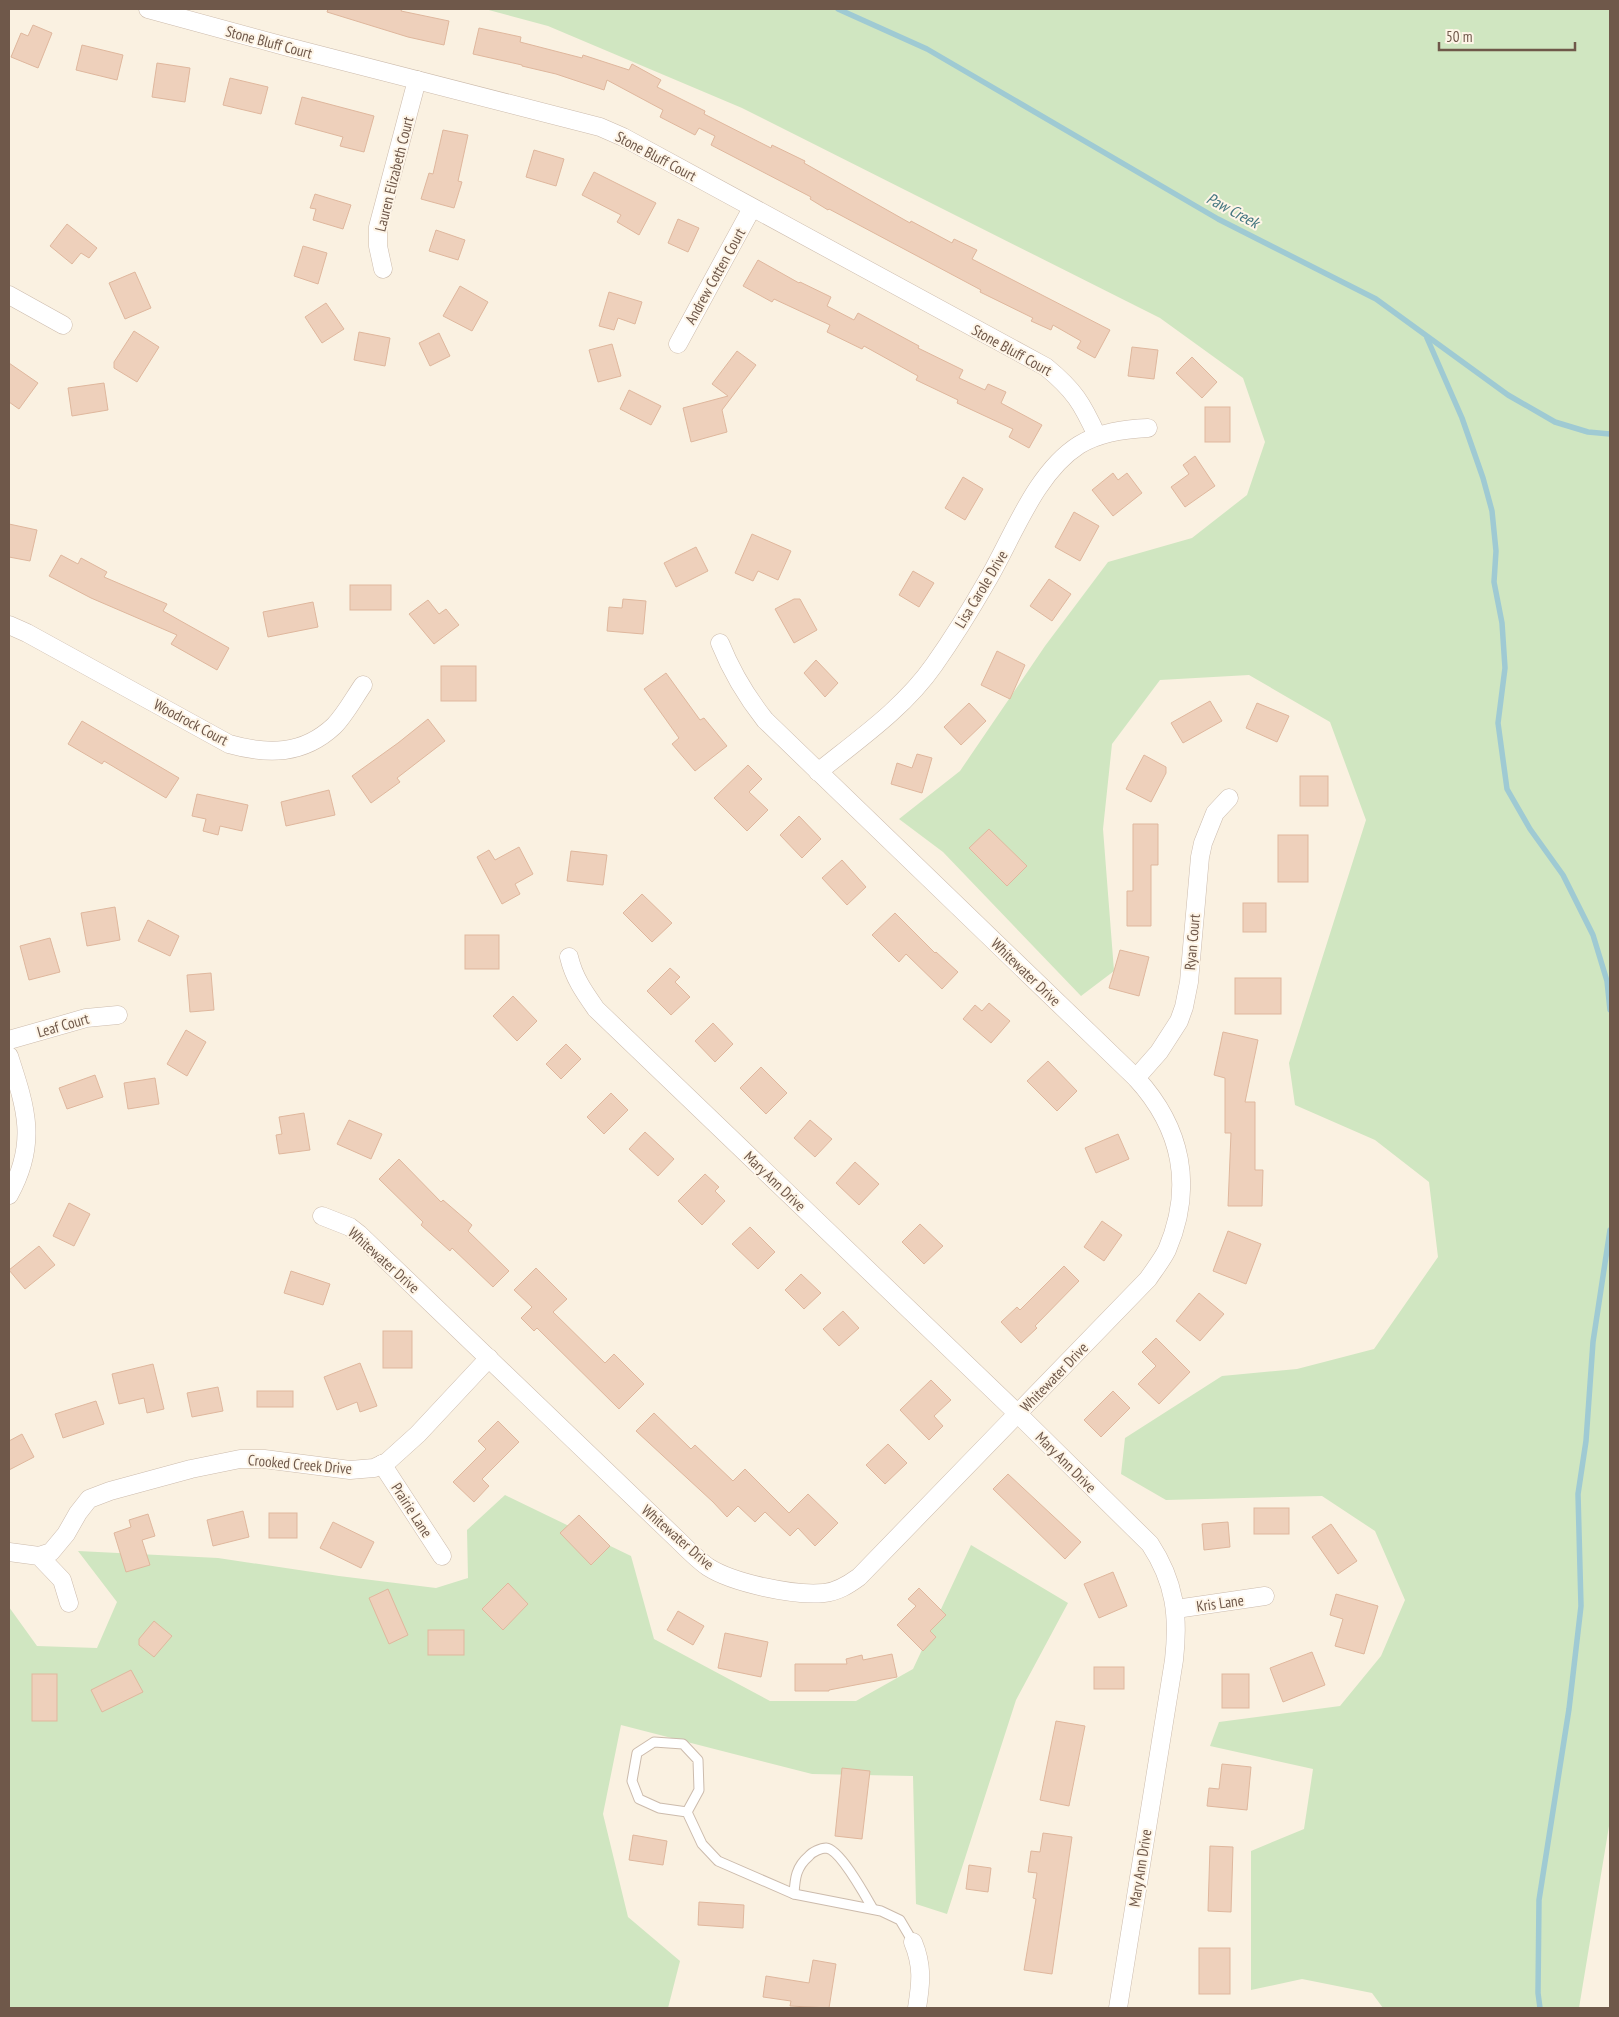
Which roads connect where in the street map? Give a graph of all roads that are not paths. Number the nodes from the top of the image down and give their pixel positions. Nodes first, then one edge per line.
1 (148, 9) edge
2 (417, 80) junction
3 (752, 208) junction
4 (383, 269) dead end
5 (9, 295) edge
6 (63, 325) dead end
7 (678, 344) dead end
8 (1148, 428) dead end
9 (1097, 436) junction
10 (9, 625) edge
11 (720, 643) dead end
12 (363, 685) dead end
13 (818, 772) junction
14 (1229, 798) dead end
15 (569, 957) dead end
16 (118, 1015) dead end
17 (9, 1040) edge
18 (9, 1056) edge
19 (1136, 1078) junction
20 (9, 1195) edge
21 (322, 1216) dead end
22 (489, 1358) junction
23 (1018, 1414) junction
24 (382, 1464) junction
25 (9, 1552) edge
26 (39, 1556) junction
27 (442, 1556) dead end
28 (1265, 1596) dead end
29 (69, 1603) dead end
30 (1176, 1609) junction
31 (686, 1812) junction
32 (794, 1894) junction
33 (872, 1909) junction
34 (913, 1942) joint
35 (917, 2008) edge
36 (1118, 2008) edge

1 - 2 street, Stone Bluff Court
2 - 3 street, Stone Bluff Court
2 - 4 street, Lauren Elizabeth Court
3 - 7 street, Andrew Cotten Court
3 - 9 street, Stone Bluff Court
5 - 6 street
8 - 9 street, Lisa Carole Drive
9 - 13 street, Lisa Carole Drive
10 - 12 street, Woodrock Court
11 - 13 street, Whitewater Drive
13 - 19 street, Whitewater Drive
14 - 19 street, Ryan Court
15 - 23 street, Mary Ann Drive
16 - 17 street, Leaf Court
18 - 20 street
19 - 23 street, Whitewater Drive
21 - 22 street, Whitewater Drive
22 - 23 street, Whitewater Drive
22 - 24 street, Crooked Creek Drive
23 - 30 street, Mary Ann Drive
24 - 26 street, Crooked Creek Drive
24 - 27 street, Prairie Lane
25 - 26 street
26 - 29 street
28 - 30 street, Kris Lane
30 - 36 street, Mary Ann Drive
31 - 31 lane
31 - 32 lane
32 - 33 lane
32 - 33 lane
33 - 34 lane
34 - 35 street

